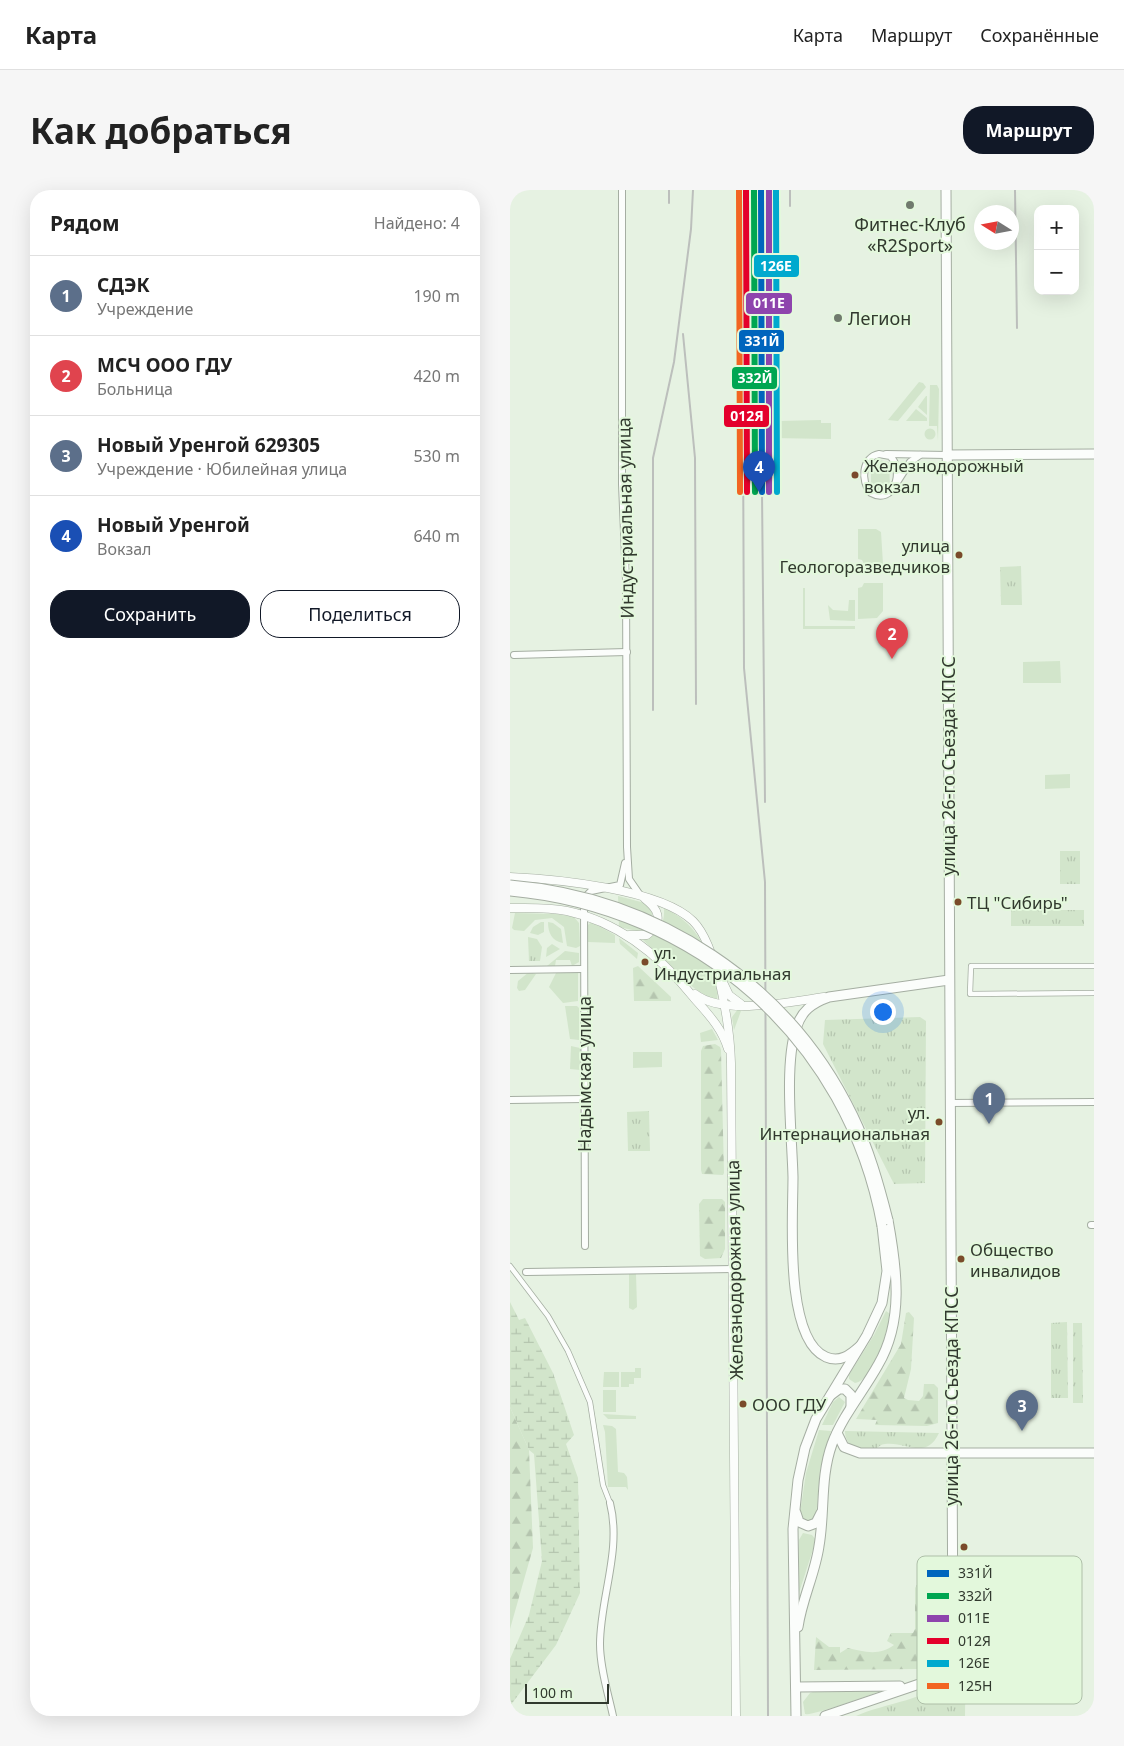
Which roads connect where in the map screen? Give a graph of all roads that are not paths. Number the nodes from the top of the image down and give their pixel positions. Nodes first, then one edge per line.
1 (622, 190) edge
2 (946, 190) edge
3 (879, 454) junction
4 (1094, 454) edge
5 (921, 455) junction
6 (947, 455) junction
7 (895, 487) junction
8 (627, 652) junction
9 (514, 655) dead end
10 (628, 847) junction
11 (510, 876) edge
12 (510, 885) edge
13 (606, 889) junction
14 (510, 891) edge
15 (642, 897) junction
16 (510, 908) edge
17 (583, 915) junction
18 (622, 933) junction
19 (711, 954) junction
20 (1094, 966) edge
21 (583, 969) junction
22 (510, 970) edge
23 (948, 980) junction
24 (684, 985) junction
25 (1094, 992) edge
26 (829, 997) junction
27 (723, 1005) junction
28 (743, 1005) junction
29 (731, 1063) junction
30 (584, 1099) junction
31 (510, 1100) edge
32 (949, 1102) junction
33 (1094, 1102) edge
34 (885, 1223) junction
35 (585, 1246) dead end
36 (510, 1266) edge
37 (734, 1269) junction
38 (526, 1272) dead end
39 (860, 1346) junction
40 (829, 1396) junction
41 (851, 1408) junction
42 (837, 1433) junction
43 (1094, 1453) edge
44 (951, 1454) junction
45 (795, 1499) junction
46 (610, 1503) joint
47 (823, 1505) junction
48 (952, 1556) edge
49 (796, 1640) junction
50 (917, 1683) edge
51 (914, 1684) junction
52 (796, 1687) junction
53 (613, 1716) edge
54 (736, 1716) edge
55 (796, 1716) edge
56 (825, 1716) edge

1 - 8 street, Индустриальная улица
2 - 6 main road, улица 26-го Съезда КПСС
3 - 5 street
3 - 7 street
3 - 7 street
4 - 6 main road
5 - 6 street
5 - 7 street
6 - 23 main road, улица 26-го Съезда КПСС
8 - 9 street
8 - 10 street, Индустриальная улица
10 - 13 street, Индустриальная улица
10 - 15 street, Индустриальная улица
11 - 13 street
12 - 34 main road, bridge
13 - 15 street
13 - 17 street, Надымская улица
14 - 34 main road, bridge
15 - 18 street
15 - 19 street
16 - 17 street
17 - 18 street
17 - 21 street, Надымская улица
18 - 24 street
19 - 27 street, Железнодорожная улица
19 - 28 street
20 - 25 street
21 - 22 street
21 - 30 street, Надымская улица
23 - 26 main road
23 - 32 main road, улица 26-го Съезда КПСС
24 - 27 street
24 - 29 street
26 - 28 street
26 - 39 main road
27 - 28 street
27 - 29 street, Железнодорожная улица
29 - 37 street, Железнодорожная улица
30 - 31 street
30 - 35 street, Надымская улица
32 - 33 street
32 - 44 main road, улица 26-го Съезда КПСС
34 - 39 main road
34 - 41 main road
36 - 46 street
37 - 38 street
37 - 54 street, Железнодорожная улица
39 - 40 main road
40 - 41 main road
40 - 45 main road
41 - 42 main road
42 - 44 main road
42 - 47 main road
43 - 44 main road
44 - 48 main road, улица 26-го Съезда КПСС
45 - 47 main road
45 - 49 main road
46 - 53 street
47 - 49 main road
49 - 52 main road
50 - 51 main road, улица 26-го Съезда КПСС
51 - 52 main road, улица 26-го Съезда КПСС
51 - 56 main road, улица 26-го Съезда КПСС
52 - 55 main road

